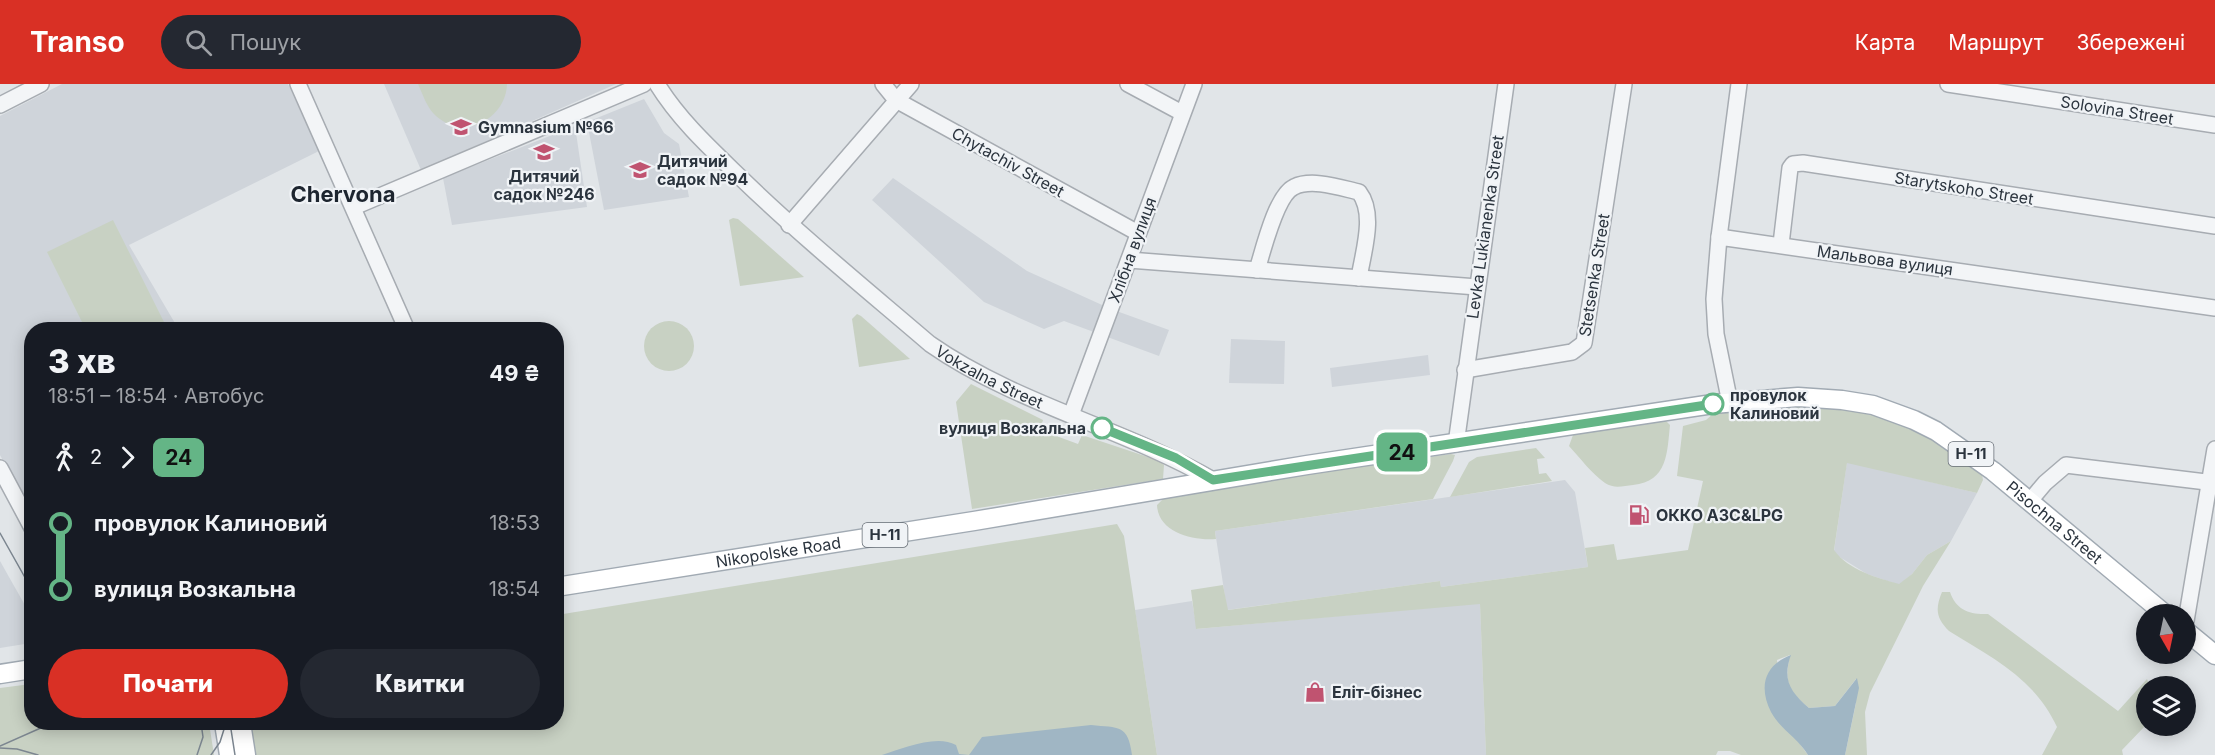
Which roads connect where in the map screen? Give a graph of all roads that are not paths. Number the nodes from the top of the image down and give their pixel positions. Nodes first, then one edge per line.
1 (41, 84) edge
2 (298, 84) edge
3 (644, 84) edge
4 (657, 84) edge
5 (883, 84) edge
6 (911, 84) edge
7 (1128, 84) edge
8 (1194, 84) edge
9 (1506, 84) edge
10 (1624, 84) edge
11 (1739, 84) edge
12 (1948, 84) edge
13 (896, 100) junction
14 (0, 105) edge
15 (1182, 112) junction
16 (2215, 125) edge
17 (354, 207) junction
18 (789, 225) junction
19 (2215, 226) edge
20 (1138, 233) junction
21 (1719, 237) junction
22 (1781, 244) junction
23 (1129, 260) junction
24 (1257, 270) junction
25 (1359, 278) junction
26 (1476, 287) junction
27 (2215, 308) edge
28 (404, 322) edge
29 (1465, 370) junction
30 (1730, 403) junction
31 (1071, 415) junction
32 (1456, 444) junction
33 (2215, 449) edge
34 (0, 468) edge
35 (1213, 480) junction
36 (2212, 483) edge
37 (2029, 502) junction
38 (24, 513) edge
39 (564, 586) edge
40 (2153, 604) edge
41 (2189, 604) edge
42 (2200, 639) edge
43 (2215, 655) edge
44 (24, 670) edge
45 (0, 674) edge
46 (225, 730) edge
47 (242, 730) edge
48 (229, 755) edge
49 (246, 755) edge

1 - 14 street
2 - 17 street
3 - 17 street
4 - 18 street, Vokzalna Street
5 - 13 street, Chytachiv Street
6 - 13 street
7 - 15 street
8 - 15 street, Хлібна вулиця
9 - 26 street, Levka Lukianenka Street
10 - 29 street, Stetsenka Street
11 - 21 street
12 - 16 street, Solovina Street
13 - 18 street
13 - 20 street, Chytachiv Street
15 - 20 street, Хлібна вулиця
17 - 28 street
18 - 31 street, Vokzalna Street
19 - 22 street, Starytskoho Street
20 - 23 street, Хлібна вулиця
21 - 22 street, Мальвова вулиця
21 - 30 street
22 - 27 street, Мальвова вулиця
23 - 24 street
23 - 31 street, Хлібна вулиця
24 - 25 street
24 - 25 street
25 - 26 street
26 - 29 street, Levka Lukianenka Street
29 - 32 street, Levka Lukianenka Street
30 - 32 main road, Н-11
30 - 37 main road, Pisochna Street / Н-11
31 - 35 street, Vokzalna Street
32 - 35 main road, Н-11
33 - 36 street
34 - 38 street
35 - 39 main road, Nikopolske Road / Н-11
36 - 37 street
36 - 41 street
37 - 40 main road, Pisochna Street / Н-11
42 - 43 main road
44 - 45 main road
46 - 48 main road
47 - 49 main road

